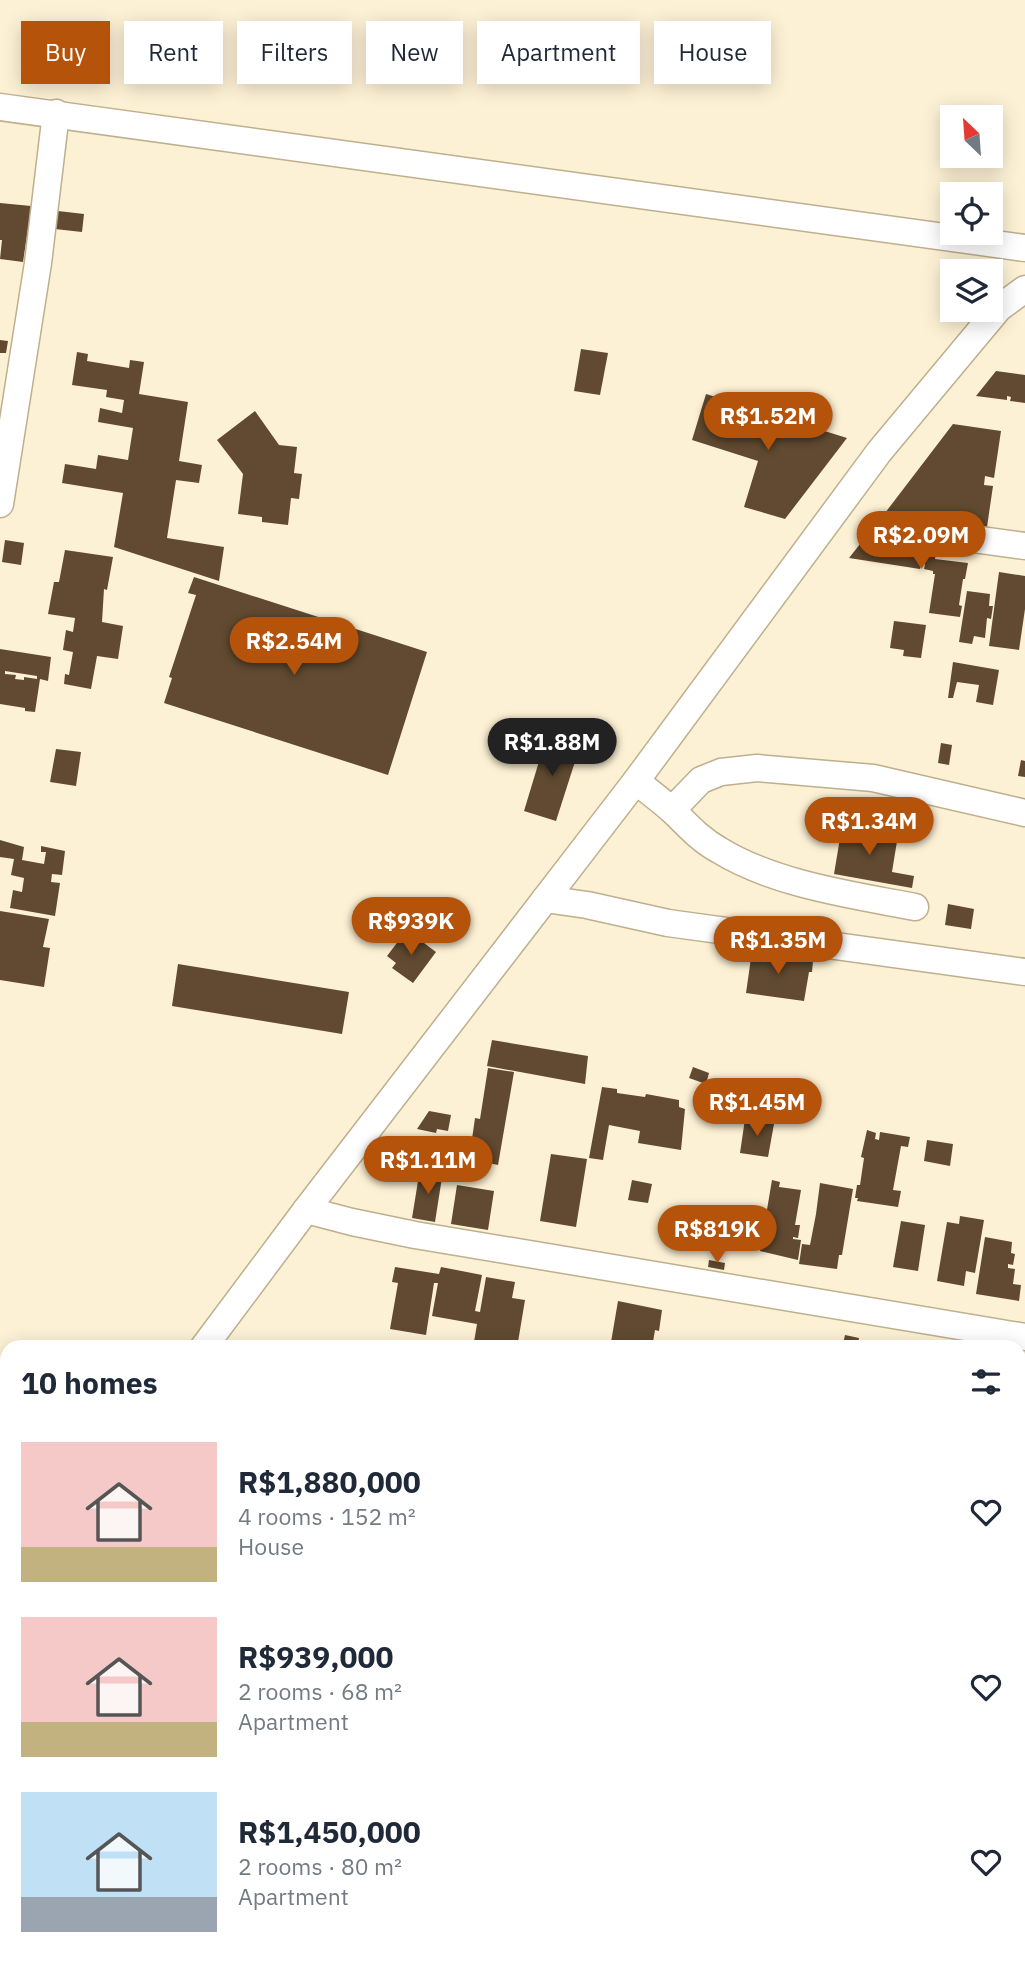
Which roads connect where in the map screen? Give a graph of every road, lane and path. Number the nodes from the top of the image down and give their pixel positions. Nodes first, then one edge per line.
1 (4, 104) edge
2 (56, 113) junction
3 (1025, 248) edge
4 (1025, 289) edge
5 (0, 503) edge
6 (886, 527) dead end
7 (1025, 546) edge
8 (636, 781) junction
9 (672, 810) junction
10 (1025, 813) edge
11 (545, 899) junction
12 (915, 907) dead end
13 (1025, 972) edge
14 (306, 1210) junction
15 (1025, 1337) edge
16 (209, 1340) edge

1 - 2 street
2 - 3 street
2 - 5 street
4 - 8 street
6 - 7 street
8 - 9 street
8 - 11 street
9 - 10 street
9 - 12 street
11 - 13 street
11 - 14 street
14 - 15 street
14 - 16 street

